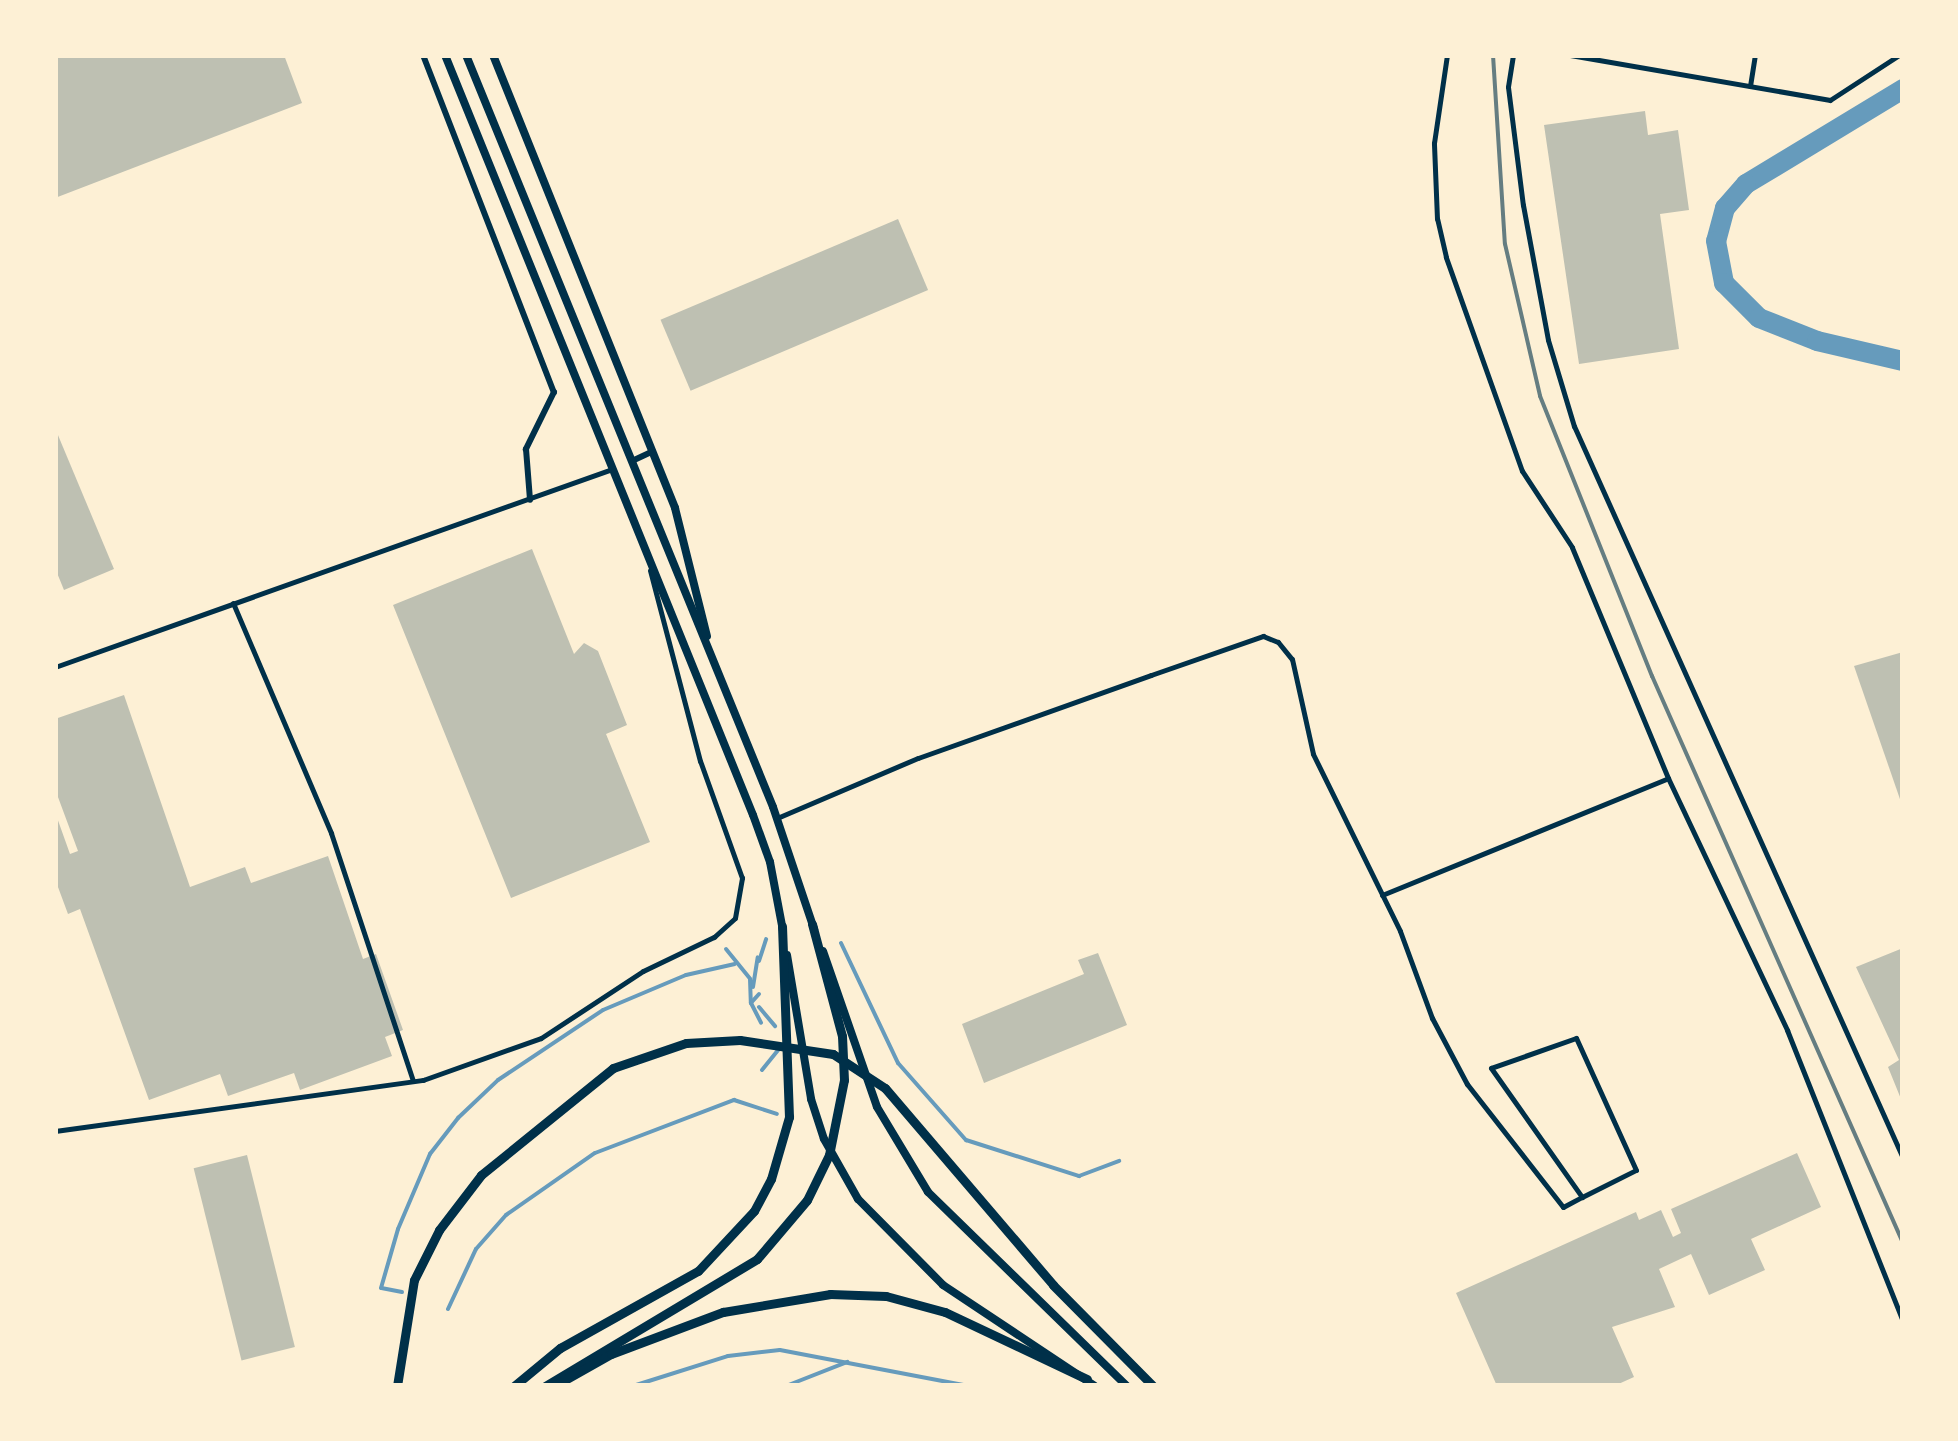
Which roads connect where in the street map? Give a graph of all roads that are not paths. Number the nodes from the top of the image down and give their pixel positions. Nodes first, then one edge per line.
1 (423, 55) edge
2 (444, 55) edge
3 (466, 55) edge
4 (493, 55) edge
5 (1447, 55) edge
6 (1513, 55) edge
7 (1570, 55) edge
8 (1755, 55) edge
9 (1899, 55) edge
10 (1750, 86) junction
11 (653, 451) junction
12 (632, 461) junction
13 (612, 469) junction
14 (530, 500) junction
15 (646, 558) junction
16 (233, 602) junction
17 (710, 657) junction
18 (55, 667) edge
19 (1668, 778) junction
20 (777, 818) junction
21 (1382, 896) junction
22 (812, 924) junction
23 (782, 926) joint
24 (792, 1018) junction
25 (413, 1082) junction
26 (55, 1132) edge
27 (1903, 1158) edge
28 (1582, 1197) junction
29 (1903, 1321) edge
30 (1091, 1382) edge
31 (397, 1386) edge
32 (514, 1386) edge
33 (545, 1386) edge
34 (554, 1386) edge
35 (1127, 1386) edge
36 (1153, 1386) edge

1 - 14 main road
2 - 13 main road
3 - 12 main road
4 - 11 main road
5 - 19 street
6 - 27 street
7 - 10 street
8 - 10 street
9 - 10 street
11 - 12 main road
11 - 17 main road
12 - 13 main road
12 - 17 main road
13 - 14 street
13 - 15 main road
14 - 16 street
15 - 23 main road
15 - 25 street
16 - 18 street
16 - 25 street
17 - 20 main road
19 - 21 street
19 - 29 street
20 - 21 street
20 - 22 main road
21 - 28 street
22 - 33 highway
22 - 35 main road
23 - 24 highway
24 - 30 main road
24 - 32 highway
25 - 26 street
28 - 28 street
30 - 34 highway
31 - 36 highway

